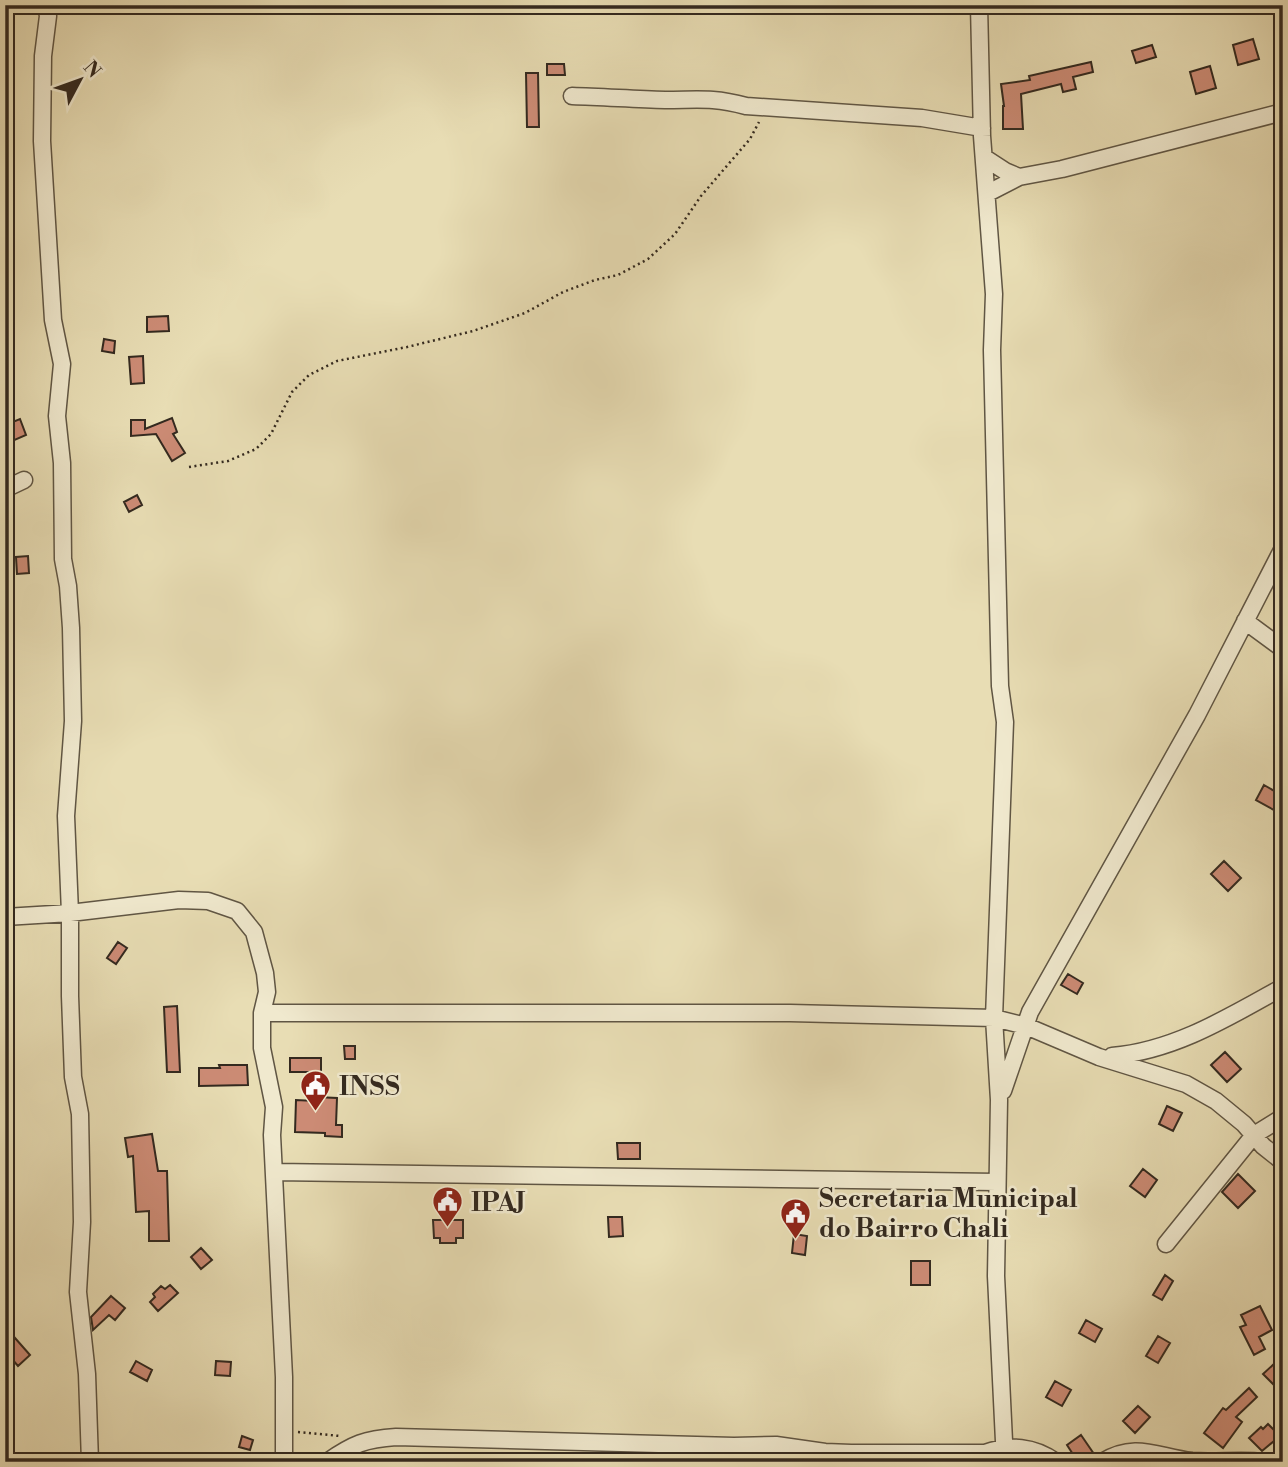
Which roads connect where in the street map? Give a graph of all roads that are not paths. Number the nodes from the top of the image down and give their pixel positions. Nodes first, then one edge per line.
1 (46, 5) edge
2 (979, 5) edge
3 (572, 96) dead end
4 (1283, 112) edge
5 (982, 128) junction
6 (985, 158) junction
7 (1019, 177) junction
8 (988, 193) junction
9 (24, 480) dead end
10 (5, 489) edge
11 (1283, 548) edge
12 (1245, 621) junction
13 (1283, 649) edge
14 (70, 913) junction
15 (5, 917) edge
16 (1283, 987) edge
17 (262, 1013) junction
18 (994, 1018) junction
19 (1026, 1026) junction
20 (1099, 1057) junction
21 (999, 1100) junction
22 (1283, 1117) edge
23 (1254, 1135) junction
24 (1283, 1161) edge
25 (275, 1172) junction
26 (998, 1182) junction
27 (1166, 1244) dead end
28 (1005, 1454) edge
29 (90, 1462) edge
30 (284, 1462) edge
31 (327, 1462) edge
32 (1056, 1462) edge
33 (1102, 1462) edge
34 (1264, 1462) edge

1 - 14 street
2 - 5 street
3 - 5 street
4 - 7 street
5 - 6 street
6 - 7 street
6 - 8 street
7 - 8 street
8 - 18 street
9 - 10 street
11 - 12 street
12 - 13 street
12 - 19 street
14 - 15 street
14 - 17 street
14 - 29 street
16 - 20 street
17 - 18 street
17 - 25 street
18 - 19 street
18 - 21 street
19 - 20 street
19 - 21 street
20 - 23 street
21 - 26 street
22 - 23 street
23 - 24 street
23 - 27 street
25 - 26 street
25 - 30 street
26 - 28 street
28 - 31 street
28 - 32 street
33 - 34 street

